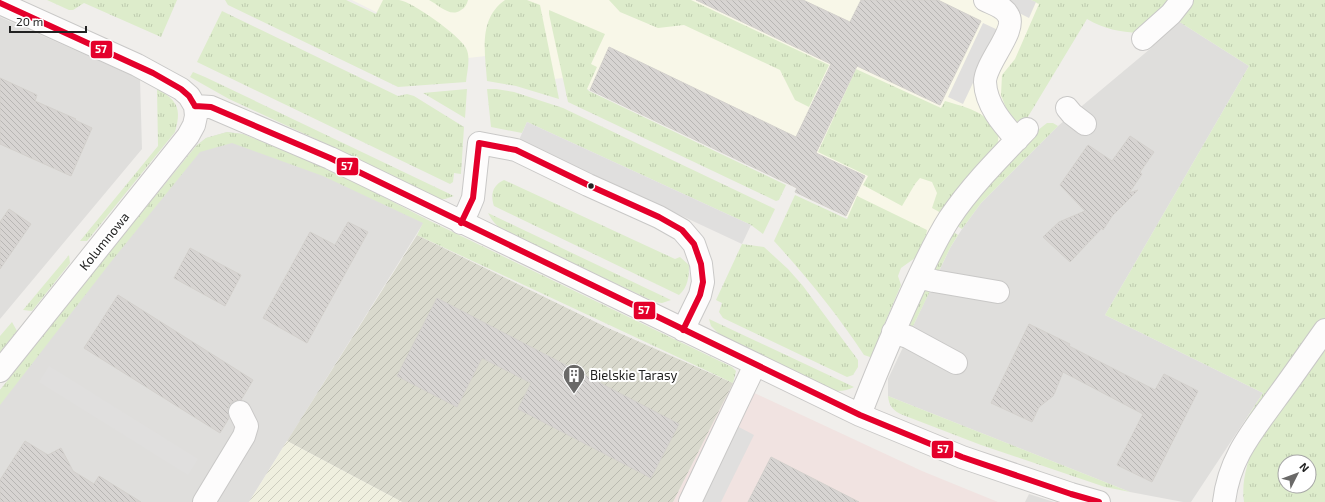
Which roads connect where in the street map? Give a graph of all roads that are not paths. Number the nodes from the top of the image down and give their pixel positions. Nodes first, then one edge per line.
1 (985, 0) edge
2 (1182, 0) edge
3 (0, 2) edge
4 (1143, 39) dead end
5 (195, 106) junction
6 (1068, 108) dead end
7 (1084, 124) dead end
8 (461, 223) junction
9 (919, 277) junction
10 (998, 292) dead end
11 (683, 330) junction
12 (1325, 330) edge
13 (893, 332) junction
14 (956, 363) dead end
15 (755, 365) junction
16 (0, 371) edge
17 (240, 412) dead end
18 (860, 415) junction
19 (204, 502) edge
20 (690, 502) edge
21 (1099, 502) edge
22 (1224, 502) edge

1 - 9 street
2 - 4 street
3 - 5 street
5 - 8 street
5 - 16 street, Kolumnowa
6 - 7 street
8 - 11 street
8 - 11 street
9 - 10 street
9 - 13 street
11 - 15 street
12 - 22 street
13 - 14 street
13 - 18 street
15 - 18 street
15 - 20 street
17 - 19 street
18 - 21 street

